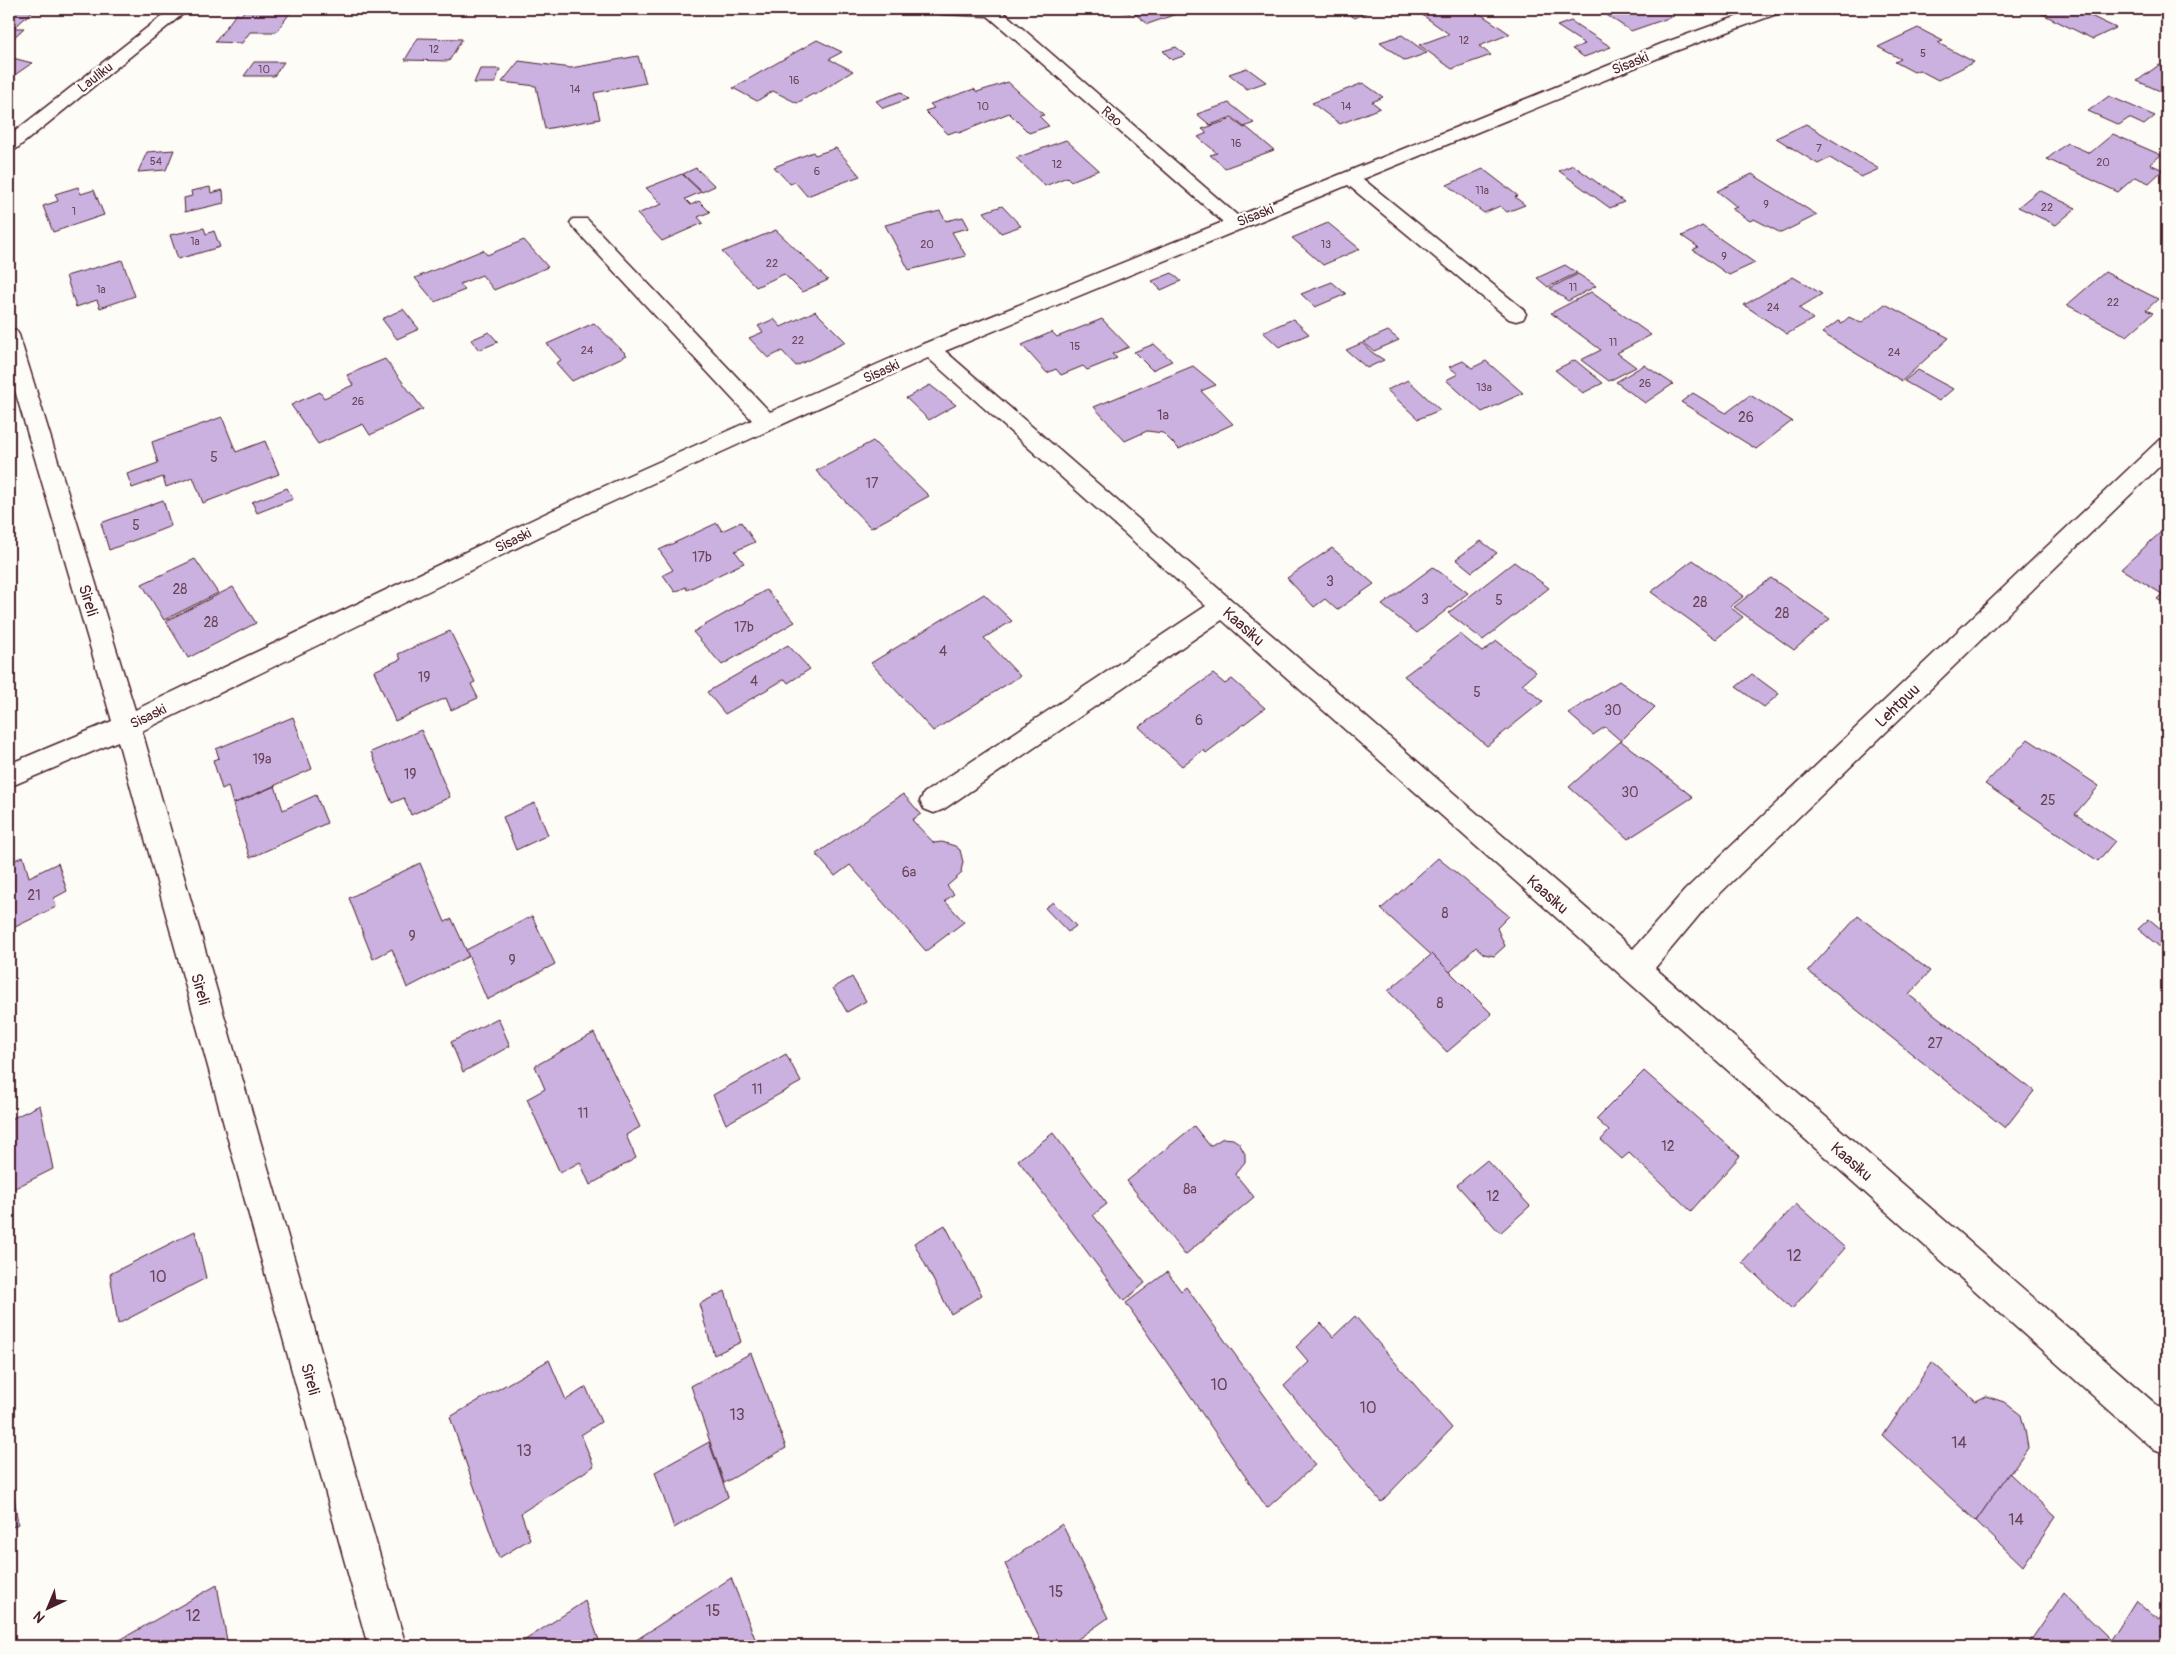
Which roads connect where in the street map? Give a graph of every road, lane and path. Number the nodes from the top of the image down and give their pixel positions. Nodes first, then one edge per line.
1 (181, 9) edge
2 (942, 9) edge
3 (1772, 9) edge
4 (993, 10) edge
5 (9, 145) edge
6 (1349, 177) junction
7 (580, 223) dead end
8 (1235, 223) junction
9 (1516, 314) dead end
10 (9, 335) edge
11 (930, 349) junction
12 (767, 422) junction
13 (2167, 446) edge
14 (1222, 607) junction
15 (127, 726) junction
16 (9, 776) edge
17 (934, 801) dead end
18 (1634, 970) junction
19 (2167, 1437) edge
20 (387, 1646) edge

1 - 5 street, Lauliku
2 - 4 street
3 - 6 street, Sisaski
4 - 8 street, Rao
6 - 8 street, Sisaski
6 - 9 street
7 - 12 street
8 - 11 street, Sisaski
10 - 15 street, Sireli
11 - 12 street, Sisaski
11 - 14 street, Kaasiku
12 - 15 street, Sisaski
13 - 18 street, Lehtpuu
14 - 17 street
14 - 18 street, Kaasiku
15 - 16 street, Sisaski
15 - 20 street, Sireli
18 - 19 street, Kaasiku

